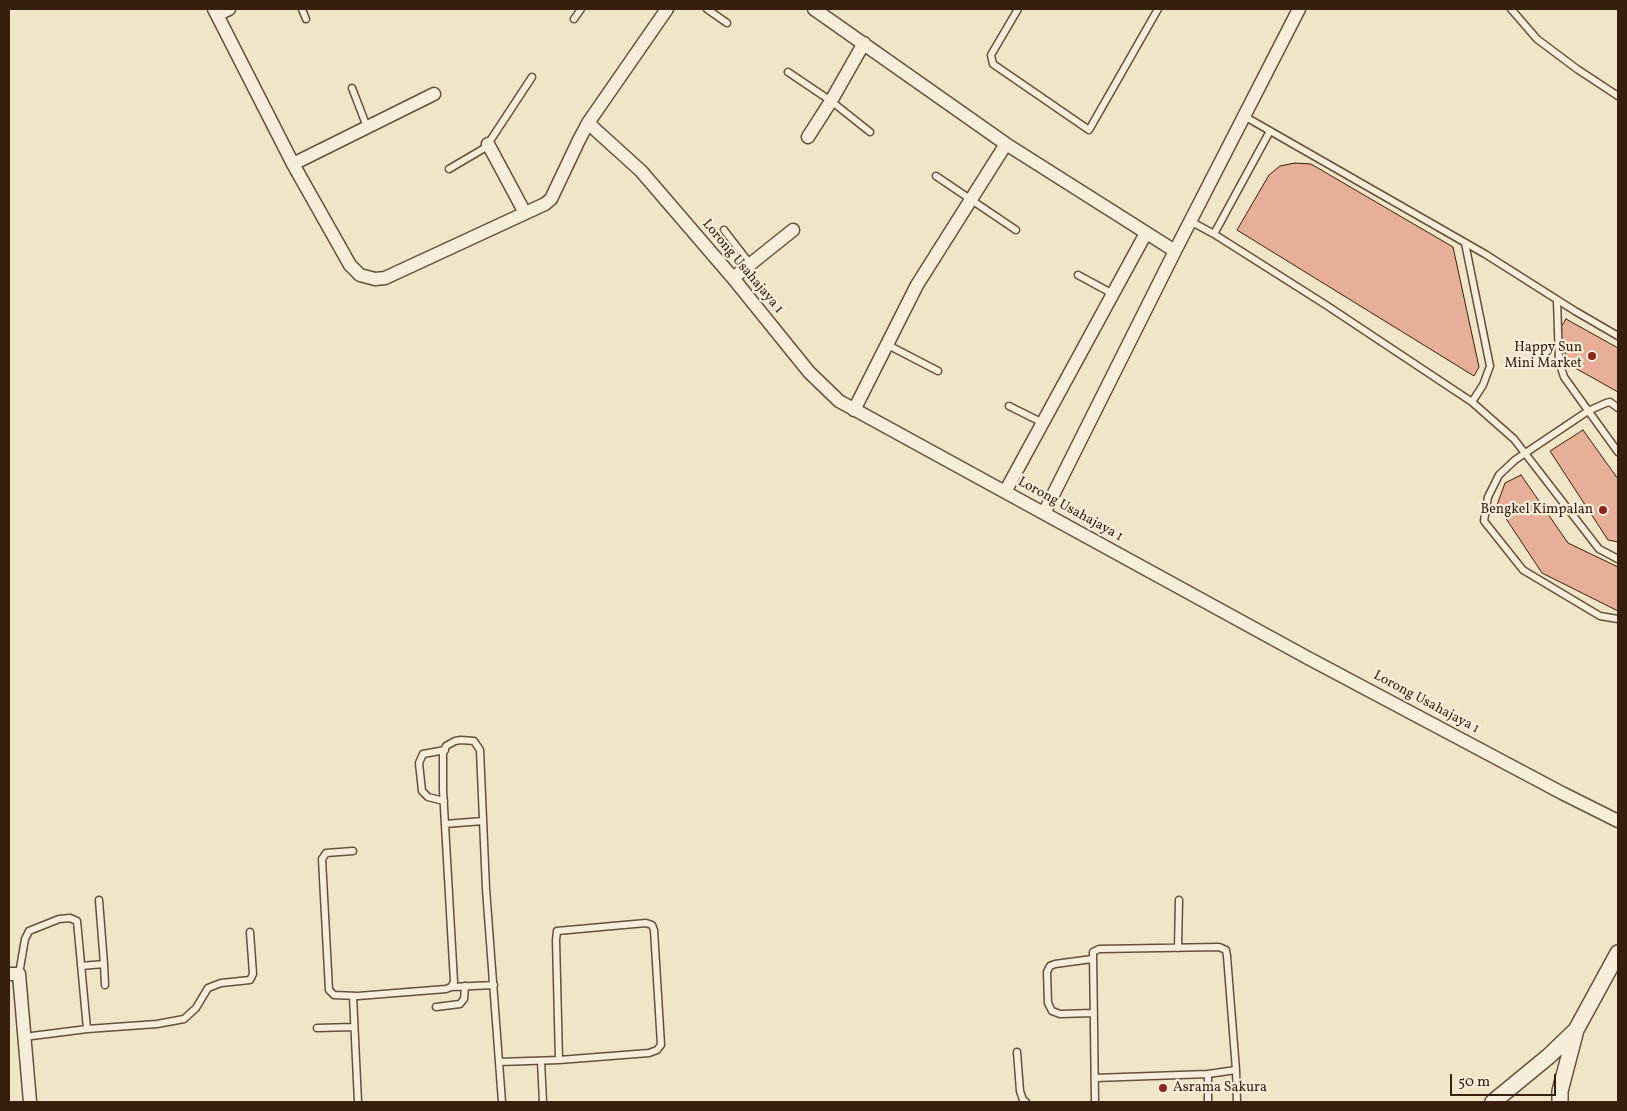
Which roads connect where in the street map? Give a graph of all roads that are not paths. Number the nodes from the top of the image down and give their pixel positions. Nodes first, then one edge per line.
1 (229, 9) edge
2 (302, 9) edge
3 (581, 9) edge
4 (707, 9) edge
5 (814, 9) edge
6 (1018, 9) edge
7 (1158, 9) edge
8 (1299, 9) edge
9 (1511, 9) edge
10 (664, 10) edge
11 (215, 12) edge
12 (306, 19) dead end
13 (574, 19) dead end
14 (727, 23) dead end
15 (864, 43) junction
16 (788, 72) dead end
17 (532, 77) dead end
18 (352, 88) dead end
19 (434, 94) dead end
20 (1618, 96) edge
21 (831, 101) junction
22 (1244, 116) junction
23 (588, 123) junction
24 (367, 127) junction
25 (1270, 131) junction
26 (870, 132) dead end
27 (808, 137) dead end
28 (488, 144) junction
29 (1006, 144) junction
30 (293, 164) junction
31 (449, 169) dead end
32 (936, 176) dead end
33 (972, 199) junction
34 (525, 213) junction
35 (1190, 221) junction
36 (724, 230) dead end
37 (793, 230) dead end
38 (1016, 230) dead end
39 (1146, 233) junction
40 (1214, 234) junction
41 (1465, 243) junction
42 (1175, 251) junction
43 (751, 265) junction
44 (1078, 275) dead end
45 (733, 278) junction
46 (1113, 294) junction
47 (1557, 300) junction
48 (1618, 336) edge
49 (886, 344) junction
50 (938, 371) dead end
51 (1472, 402) junction
52 (1009, 406) dead end
53 (1618, 408) edge
54 (854, 410) junction
55 (1588, 411) junction
56 (1043, 423) junction
57 (1618, 452) edge
58 (1525, 454) junction
59 (1005, 492) junction
60 (1044, 513) junction
61 (1618, 559) edge
62 (1618, 619) edge
63 (445, 750) junction
64 (444, 801) junction
65 (483, 821) junction
66 (1618, 821) edge
67 (445, 824) junction
68 (353, 851) dead end
69 (100, 900) dead end
70 (1179, 900) dead end
71 (250, 932) dead end
72 (1178, 948) junction
73 (1618, 953) edge
74 (1092, 959) junction
75 (104, 964) junction
76 (82, 966) junction
77 (14, 974) edge
78 (105, 985) dead end
79 (494, 985) junction
80 (465, 986) junction
81 (452, 987) junction
82 (353, 996) junction
83 (436, 1007) dead end
84 (1093, 1013) junction
85 (354, 1026) junction
86 (317, 1028) dead end
87 (87, 1029) junction
88 (1576, 1030) junction
89 (24, 1036) junction
90 (1017, 1052) dead end
91 (559, 1060) junction
92 (541, 1061) junction
93 (499, 1062) junction
94 (1236, 1070) junction
95 (1208, 1074) junction
96 (1095, 1078) junction
97 (30, 1102) edge
98 (358, 1102) edge
99 (502, 1102) edge
100 (543, 1102) edge
101 (1026, 1102) edge
102 (1096, 1102) edge
103 (1208, 1102) edge
104 (1237, 1102) edge
105 (1493, 1102) edge
106 (1560, 1102) edge

1 - 11 street
2 - 12 lane
3 - 13 lane
4 - 14 lane
5 - 15 street
6 - 7 lane
8 - 22 street
9 - 20 lane
10 - 23 street
11 - 30 street
15 - 21 street
15 - 29 street
16 - 21 lane
17 - 28 lane
18 - 24 lane
19 - 24 street
21 - 26 lane
21 - 27 street
22 - 25 lane
22 - 35 street
23 - 34 street
23 - 45 street, Lorong Usahajaya 1
24 - 30 street
25 - 40 lane
25 - 41 lane
28 - 31 lane
28 - 34 street
29 - 33 street
29 - 39 street
30 - 34 street
32 - 33 lane
33 - 38 lane
33 - 49 street
35 - 40 lane
35 - 42 street
36 - 43 lane
37 - 43 street
39 - 42 street
39 - 46 street
40 - 51 lane
41 - 47 lane
41 - 51 lane
42 - 60 street
43 - 45 street
44 - 46 lane
45 - 54 street, Lorong Usahajaya 1
46 - 56 street
47 - 48 lane
47 - 55 lane
49 - 50 lane
49 - 54 street
51 - 58 lane
52 - 56 lane
53 - 55 lane
54 - 59 street, Lorong Usahajaya 1
55 - 57 lane
55 - 58 lane
56 - 59 street
58 - 61 lane
58 - 62 lane
59 - 60 street, Lorong Usahajaya 1
60 - 66 street, Lorong Usahajaya 1
63 - 64 lane
63 - 64 lane
63 - 65 lane
64 - 67 lane
65 - 67 lane
65 - 79 lane
67 - 81 lane
68 - 82 lane
69 - 75 lane
70 - 72 lane
71 - 87 lane
72 - 74 lane
72 - 94 lane
73 - 88 street
74 - 84 lane
74 - 84 lane
75 - 76 lane
75 - 78 lane
76 - 77 lane
76 - 87 lane
77 - 89 street
79 - 80 lane
79 - 93 lane
80 - 81 lane
80 - 83 lane
81 - 82 lane
82 - 85 lane
84 - 96 lane
85 - 86 lane
85 - 98 lane
87 - 89 lane
88 - 105 street
88 - 106 street
89 - 97 street
90 - 101 lane
91 - 91 lane
91 - 92 lane
92 - 93 lane
92 - 100 lane
93 - 99 lane
94 - 95 lane
94 - 104 lane
95 - 96 lane
95 - 103 lane
96 - 102 lane

